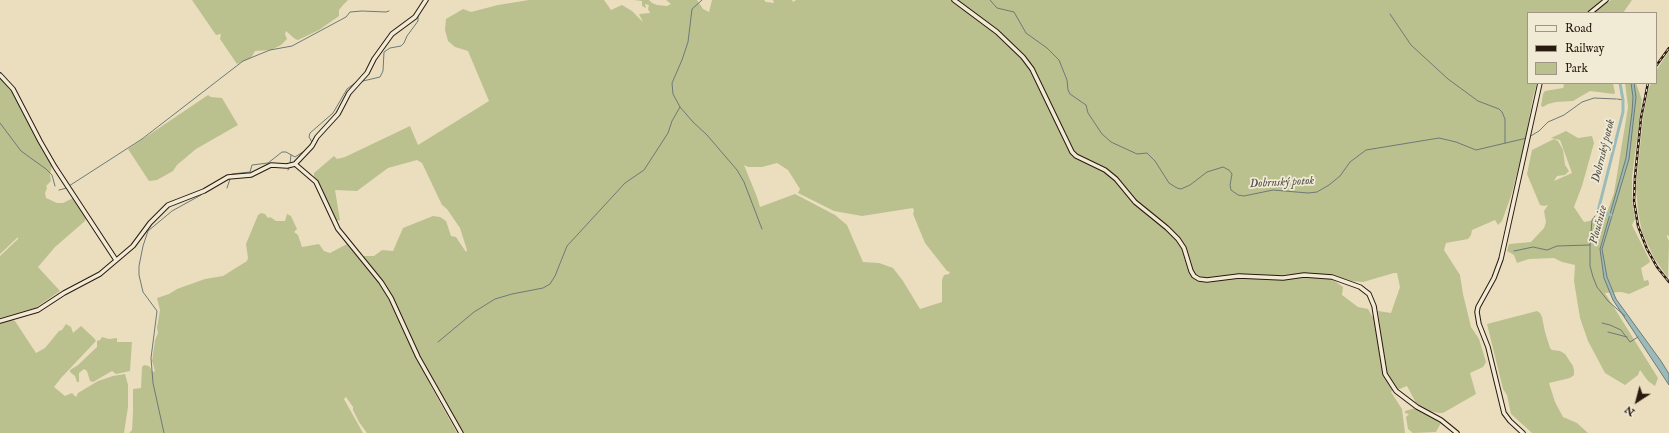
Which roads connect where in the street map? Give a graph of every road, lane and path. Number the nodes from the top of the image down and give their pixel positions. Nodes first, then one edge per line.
1 (426, 0) edge
2 (954, 0) edge
3 (1606, 0) edge
4 (1591, 12) edge
5 (0, 75) edge
6 (1540, 84) edge
7 (295, 164) junction
8 (116, 260) junction
9 (0, 321) edge
10 (461, 433) edge
11 (1457, 433) edge
12 (1523, 433) edge

1 - 7 street
2 - 11 street
3 - 4 street
5 - 8 street
6 - 12 street
7 - 8 street
7 - 10 street
8 - 9 street

